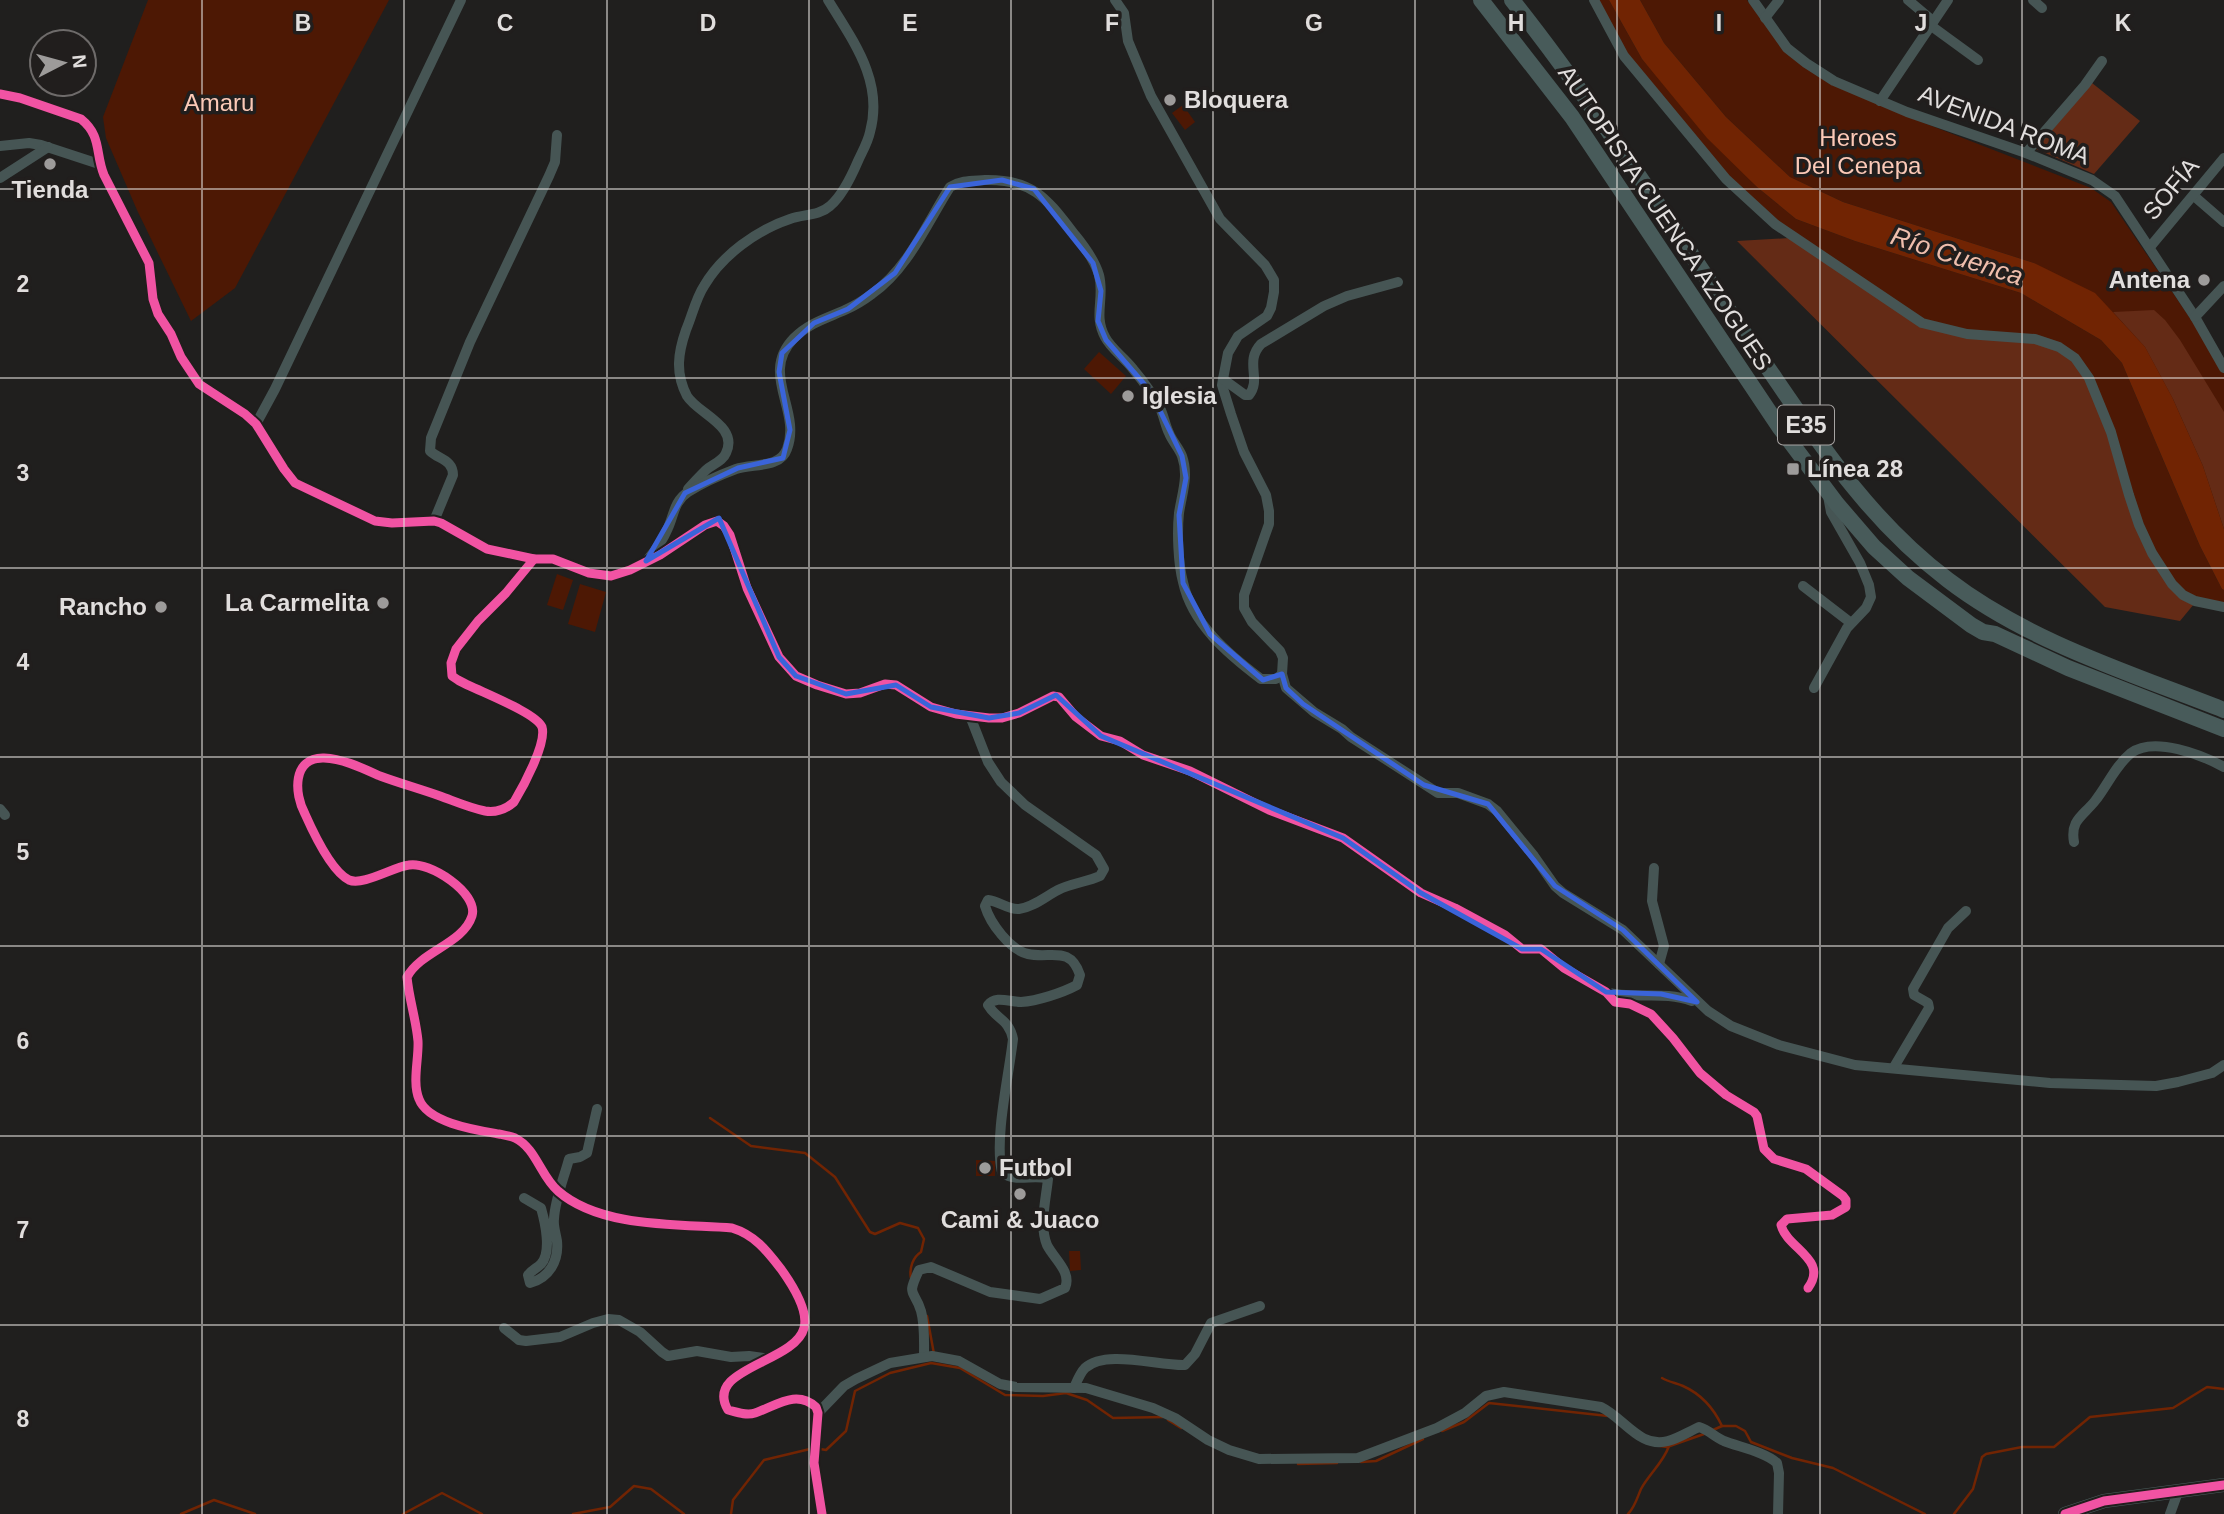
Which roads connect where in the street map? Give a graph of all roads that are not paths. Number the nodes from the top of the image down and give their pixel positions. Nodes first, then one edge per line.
1 (461, 0) edge
2 (828, 0) edge
3 (1115, 0) edge
4 (1481, 0) edge
5 (1512, 0) edge
6 (1594, 0) edge
7 (1753, 0) edge
8 (1779, 0) edge
9 (1908, 0) edge
10 (1948, 0) edge
11 (2033, 0) edge
12 (2042, 8) dead end
13 (1765, 18) junction
14 (1931, 23) junction
15 (1978, 60) dead end
16 (2102, 61) dead end
17 (0, 94) edge
18 (1880, 101) junction
19 (557, 135) dead end
20 (0, 146) edge
21 (48, 147) junction
22 (2026, 153) junction
23 (2224, 158) edge
24 (99, 164) junction
25 (0, 178) edge
26 (2194, 196) junction
27 (2224, 222) edge
28 (2150, 247) junction
29 (1398, 282) dead end
30 (2224, 286) edge
31 (2195, 317) junction
32 (2224, 368) edge
33 (1223, 379) junction
34 (256, 424) junction
35 (685, 493) junction
36 (1828, 493) junction
37 (434, 521) junction
38 (534, 559) junction
39 (646, 561) junction
40 (1803, 586) dead end
41 (2224, 607) edge
42 (1851, 623) junction
43 (1282, 674) junction
44 (1814, 688) dead end
45 (2224, 710) edge
46 (970, 716) junction
47 (2224, 729) edge
48 (2224, 767) edge
49 (2074, 842) dead end
50 (1654, 868) dead end
51 (1966, 911) dead end
52 (1659, 964) junction
53 (1606, 992) junction
54 (1697, 1002) junction
55 (2224, 1065) edge
56 (1894, 1067) junction
57 (597, 1109) dead end
58 (559, 1192) junction
59 (524, 1198) dead end
60 (1808, 1288) dead end
61 (1260, 1306) dead end
62 (504, 1328) dead end
63 (931, 1356) junction
64 (769, 1359) junction
65 (1074, 1388) junction
66 (818, 1412) junction
67 (2224, 1485) edge
68 (2178, 1492) junction
69 (822, 1514) edge
70 (1778, 1514) edge
71 (2066, 1514) edge
72 (2170, 1514) edge

1 - 34 street
2 - 35 street
3 - 33 street
4 - 36 highway, AUTOPISTA CUENCA AZOGUES / E35
5 - 45 highway, AUTOPISTA CUENCA AZOGUES / E35
6 - 41 street
7 - 13 street, AVENIDA ROMA
8 - 13 street
9 - 14 street
10 - 14 street
11 - 12 street
13 - 18 street, AVENIDA ROMA
14 - 15 street
14 - 18 street
16 - 22 street
17 - 24 street
18 - 22 street, AVENIDA ROMA
19 - 37 street
20 - 21 street
21 - 24 street
21 - 25 street
22 - 28 street, AVENIDA ROMA
23 - 26 street, SOFÍA
24 - 34 street
26 - 27 street
26 - 28 street, SOFÍA
28 - 31 street, AVENIDA ROMA
29 - 33 street
30 - 31 street
31 - 32 street, AVENIDA ROMA
33 - 43 street
34 - 37 street
35 - 39 street
35 - 43 street
36 - 42 street
36 - 47 highway, AUTOPISTA CUENCA AZOGUES / E35
37 - 38 street
38 - 39 street
38 - 58 street
39 - 46 street
40 - 42 street
42 - 44 street
43 - 52 street
46 - 53 street
46 - 63 street
48 - 49 street
50 - 52 street
51 - 56 street
52 - 54 street
53 - 54 street
53 - 60 street
54 - 56 street
55 - 56 street
57 - 58 street
58 - 59 street
58 - 64 street
61 - 65 street
62 - 64 street
63 - 65 street
63 - 66 street
64 - 66 street
65 - 70 street
66 - 69 street
67 - 68 main road
68 - 71 main road
68 - 72 street

